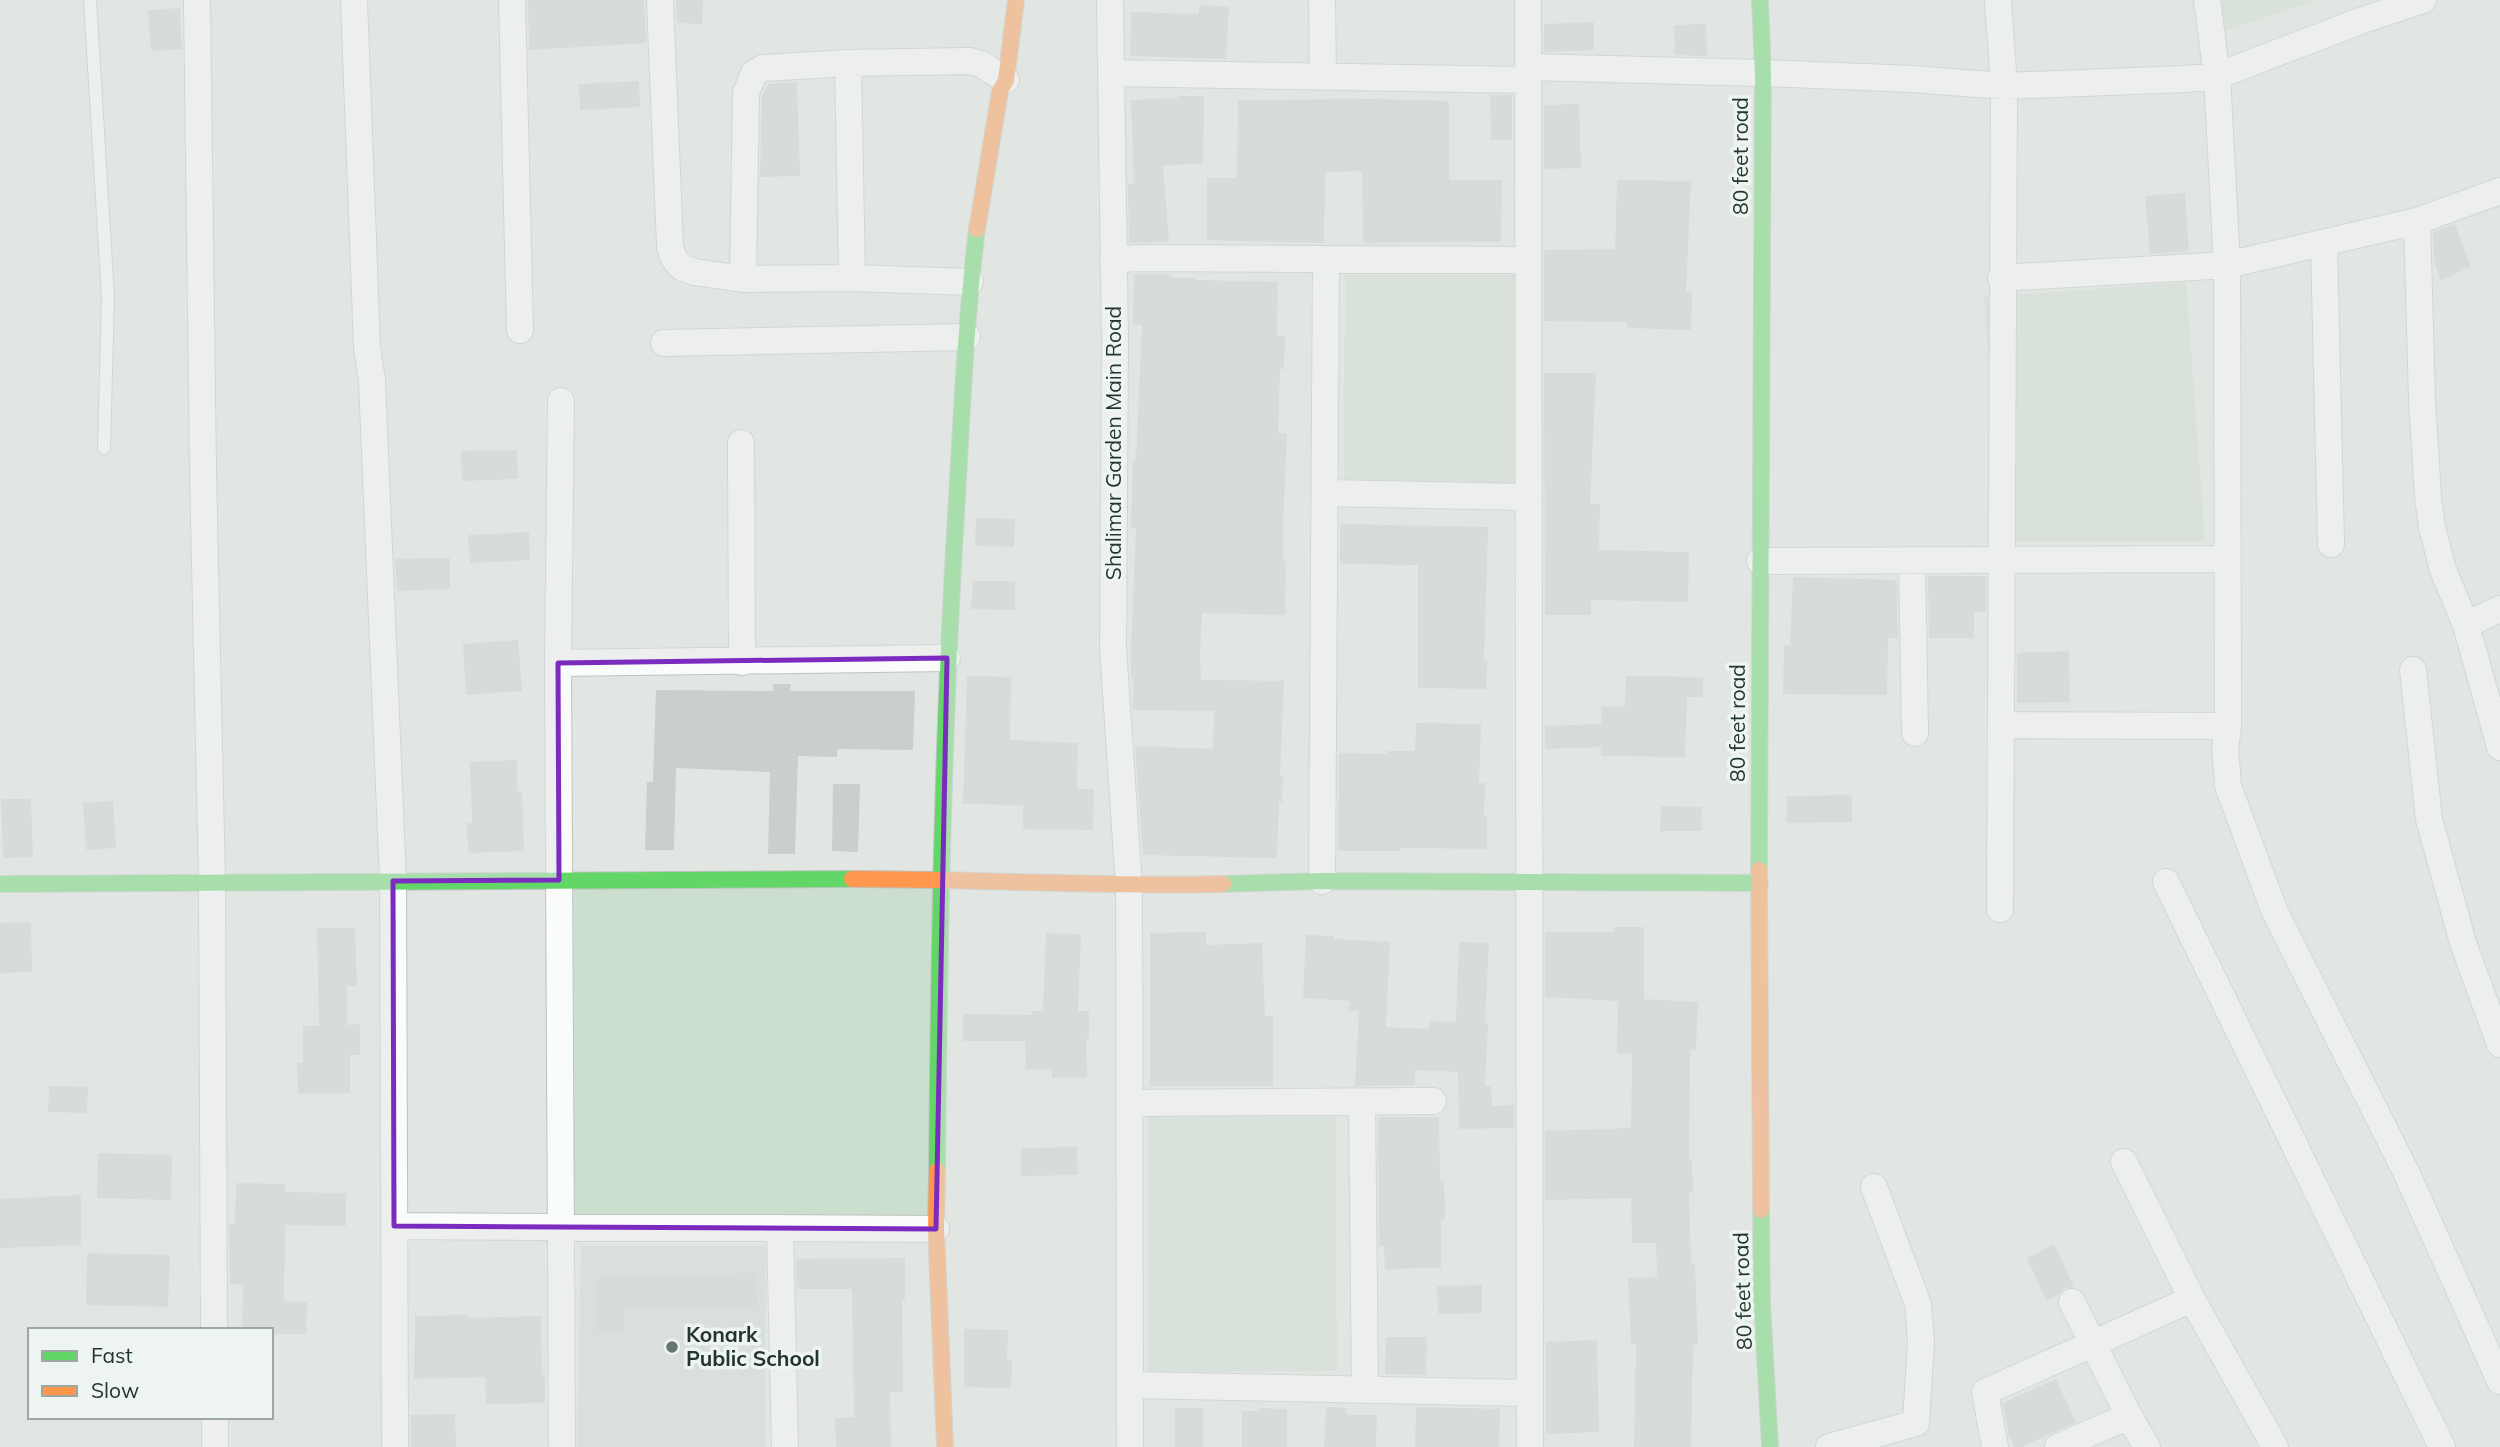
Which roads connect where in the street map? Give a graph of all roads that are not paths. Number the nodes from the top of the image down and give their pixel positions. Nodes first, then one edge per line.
1 (90, 0) edge
2 (197, 0) edge
3 (354, 0) edge
4 (512, 0) edge
5 (660, 0) edge
6 (1016, 0) edge
7 (1110, 0) edge
8 (1322, 0) edge
9 (1528, 0) edge
10 (1760, 0) edge
11 (1998, 0) edge
12 (2207, 0) edge
13 (2423, 0) edge
14 (2358, 11) edge
15 (848, 63) junction
16 (1111, 73) junction
17 (1763, 73) junction
18 (1528, 74) junction
19 (2217, 75) junction
20 (1323, 76) junction
21 (1006, 80) junction
22 (2004, 86) junction
23 (2500, 191) edge
24 (2417, 221) junction
25 (2325, 243) junction
26 (1326, 259) junction
27 (1113, 260) junction
28 (1528, 260) junction
29 (2227, 265) junction
30 (852, 278) junction
31 (2001, 278) junction
32 (743, 279) junction
33 (970, 282) junction
34 (520, 330) dead end
35 (967, 337) junction
36 (664, 343) dead end
37 (561, 401) dead end
38 (741, 443) dead end
39 (104, 448) dead end
40 (1325, 493) junction
41 (1528, 497) junction
42 (2332, 544) dead end
43 (2000, 559) junction
44 (2226, 559) junction
45 (1913, 560) junction
46 (1760, 561) junction
47 (2500, 609) edge
48 (2466, 625) junction
49 (947, 658) junction
50 (742, 662) junction
51 (558, 663) junction
52 (2413, 670) dead end
53 (2001, 725) junction
54 (2228, 726) junction
55 (1915, 733) dead end
56 (2500, 747) edge
57 (940, 879) junction
58 (559, 880) junction
59 (393, 881) junction
60 (1322, 881) junction
61 (212, 882) junction
62 (1528, 882) junction
63 (2165, 882) dead end
64 (1759, 883) junction
65 (0, 884) edge
66 (1129, 886) junction
67 (2000, 909) dead end
68 (2500, 1044) edge
69 (1433, 1101) dead end
70 (1362, 1102) junction
71 (1130, 1103) junction
72 (2124, 1162) dead end
73 (1874, 1187) dead end
74 (394, 1226) junction
75 (561, 1227) junction
76 (780, 1228) junction
77 (936, 1229) junction
78 (2192, 1299) junction
79 (2072, 1302) dead end
80 (214, 1328) edge
81 (2094, 1343) junction
82 (2500, 1381) edge
83 (1130, 1385) junction
84 (1365, 1390) junction
85 (1530, 1393) junction
86 (2129, 1416) junction
87 (215, 1419) edge
88 (215, 1447) edge
89 (395, 1447) edge
90 (562, 1447) edge
91 (785, 1447) edge
92 (945, 1447) edge
93 (1130, 1447) edge
94 (1530, 1447) edge
95 (1770, 1447) edge
96 (1829, 1447) edge
97 (1995, 1447) edge
98 (2058, 1447) edge
99 (2147, 1447) edge
100 (2275, 1447) edge
101 (2442, 1447) edge

1 - 39 lane
2 - 61 street
3 - 59 street
4 - 34 street
5 - 32 street
6 - 21 street
7 - 16 street, Shalimar Garden Main Road
8 - 20 street
9 - 18 street
10 - 17 street, 80 feet road
11 - 22 street
12 - 19 street
13 - 14 street
14 - 19 street
15 - 21 street
15 - 30 street
15 - 32 street
16 - 20 street
16 - 27 street, Shalimar Garden Main Road
17 - 18 street
17 - 22 street
17 - 46 street, 80 feet road
18 - 20 street
18 - 28 street
19 - 22 street
19 - 29 street
21 - 33 street
22 - 31 street
23 - 24 street
24 - 25 street
24 - 48 street
25 - 29 street
25 - 42 street
26 - 27 street
26 - 28 street
26 - 40 street
27 - 66 street, Shalimar Garden Main Road
28 - 41 street
29 - 31 street
29 - 44 street
30 - 32 street
30 - 33 street
31 - 43 street
33 - 35 street
35 - 36 street
35 - 49 street
37 - 51 street
38 - 50 street
40 - 41 street
40 - 60 street
41 - 62 street
43 - 44 street
43 - 45 street
43 - 53 street
44 - 54 street
45 - 46 street
45 - 55 street
46 - 64 street, 80 feet road
47 - 48 street
48 - 56 street
49 - 50 street
49 - 57 street
50 - 51 street
51 - 58 street
52 - 68 street
53 - 54 street
53 - 67 street
54 - 82 street
57 - 58 street
57 - 66 street
57 - 77 street
58 - 59 street
58 - 75 street
59 - 61 street
59 - 74 street
60 - 62 street
60 - 66 street
61 - 65 street
61 - 80 street
62 - 64 street
62 - 85 street
63 - 101 street
64 - 95 street, 80 feet road
66 - 71 street, Shalimar Garden Main Road
69 - 70 street
70 - 71 street
70 - 84 street
71 - 83 street, Shalimar Garden Main Road
72 - 78 street
73 - 96 street
74 - 75 street
74 - 89 street
75 - 76 street
75 - 90 street
76 - 77 street
76 - 91 street
77 - 92 street
78 - 81 street
78 - 100 street
79 - 81 street
81 - 86 street
81 - 97 street
83 - 84 street
83 - 93 street, Shalimar Garden Main Road
84 - 85 street
85 - 94 street
86 - 98 street
86 - 99 street
87 - 88 street

